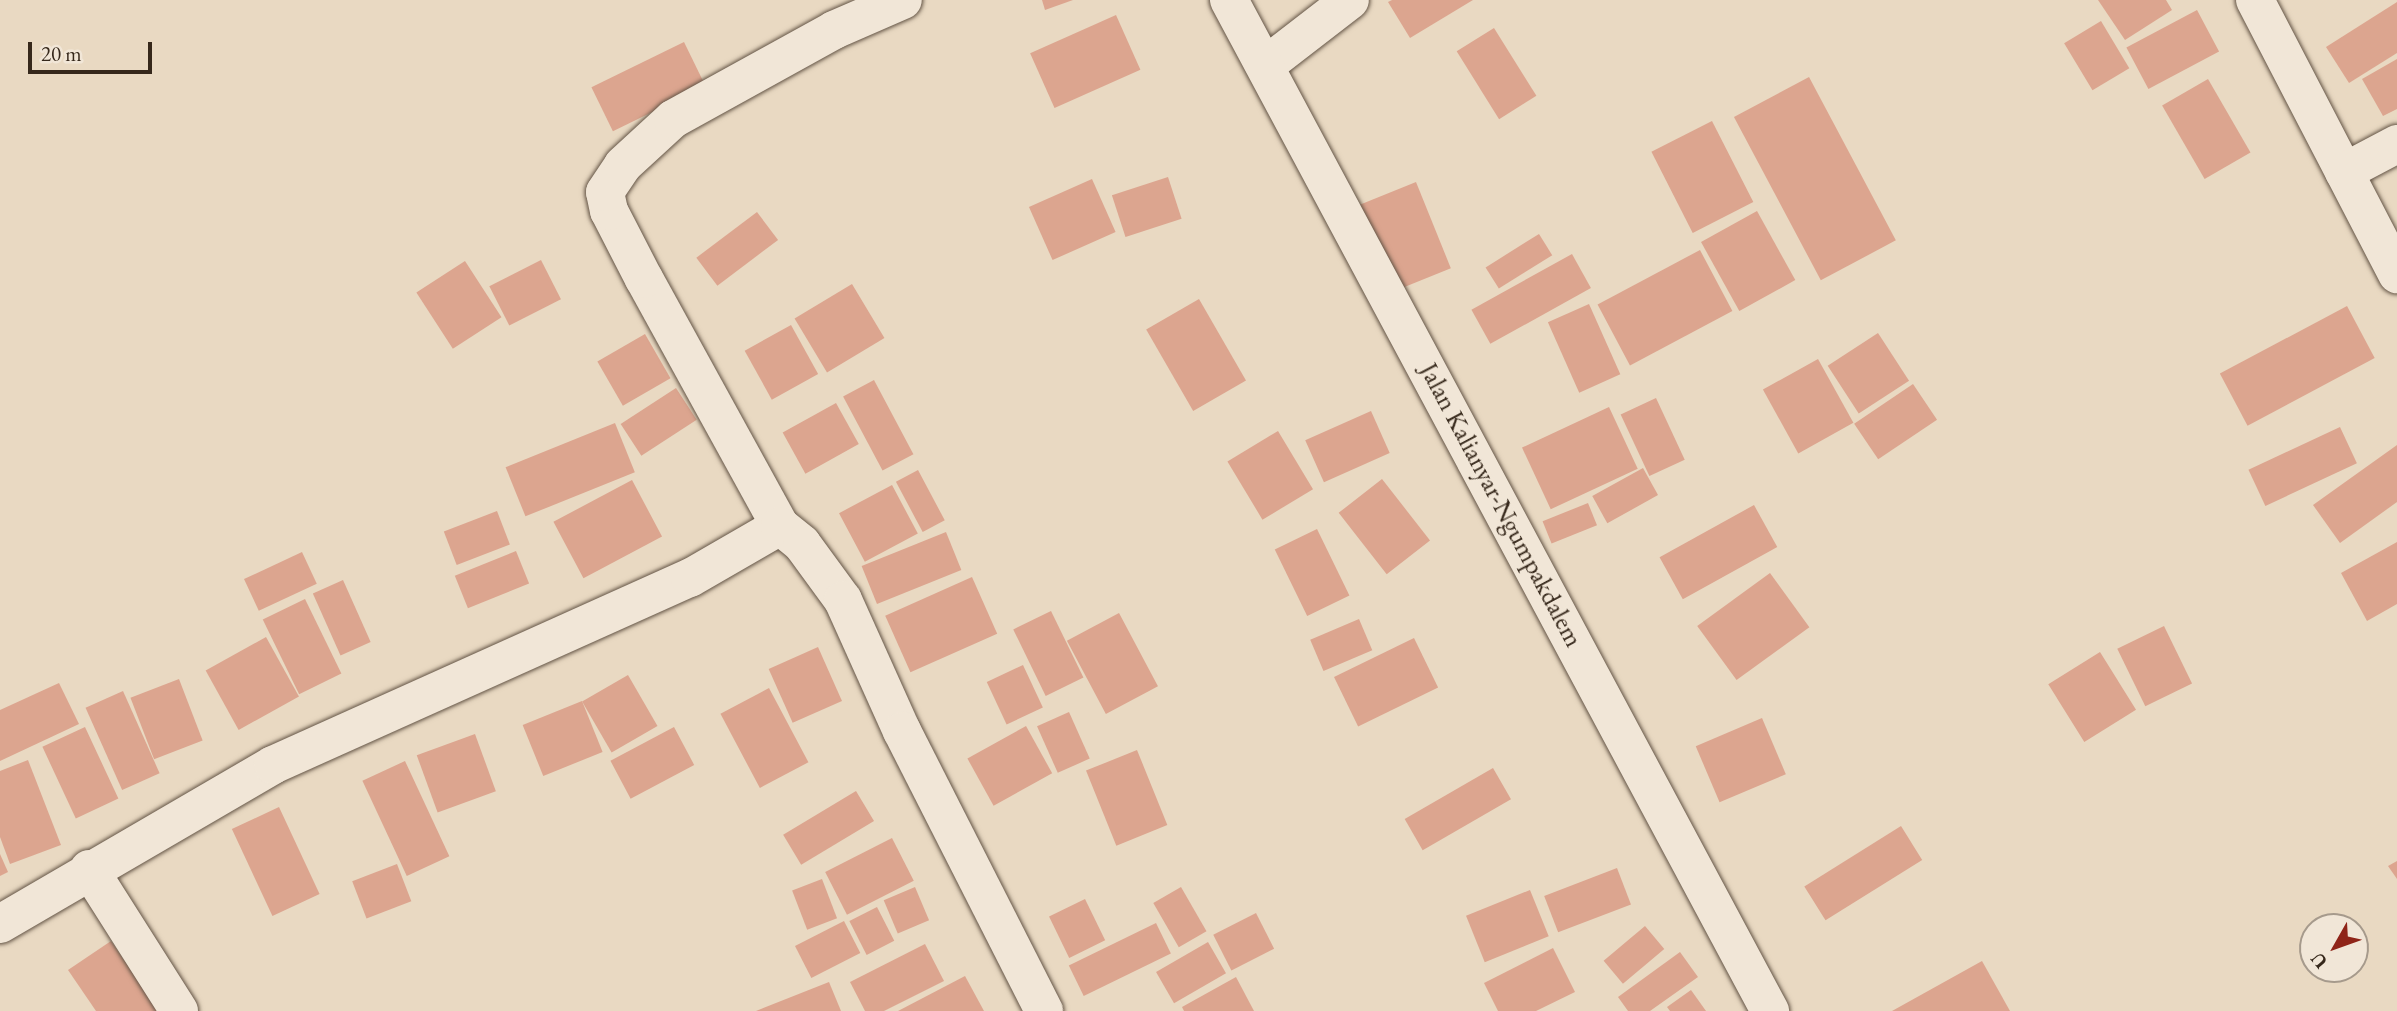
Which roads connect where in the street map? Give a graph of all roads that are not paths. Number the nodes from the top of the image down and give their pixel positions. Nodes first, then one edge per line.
1 (903, 0) edge
2 (1229, 0) edge
3 (1350, 0) edge
4 (2255, 0) edge
5 (1266, 65) junction
6 (2397, 144) edge
7 (2344, 172) junction
8 (2397, 274) edge
9 (780, 526) junction
10 (89, 869) junction
11 (0, 924) edge
12 (178, 1011) edge
13 (1044, 1011) edge
14 (1770, 1011) edge

1 - 9 street
2 - 5 street, Jalan Kalianyar-Ngumpakdalem
3 - 5 street
4 - 7 street
5 - 14 street, Jalan Kalianyar-Ngumpakdalem
6 - 7 street
7 - 8 street
9 - 10 street
9 - 13 street
10 - 11 street
10 - 12 street

